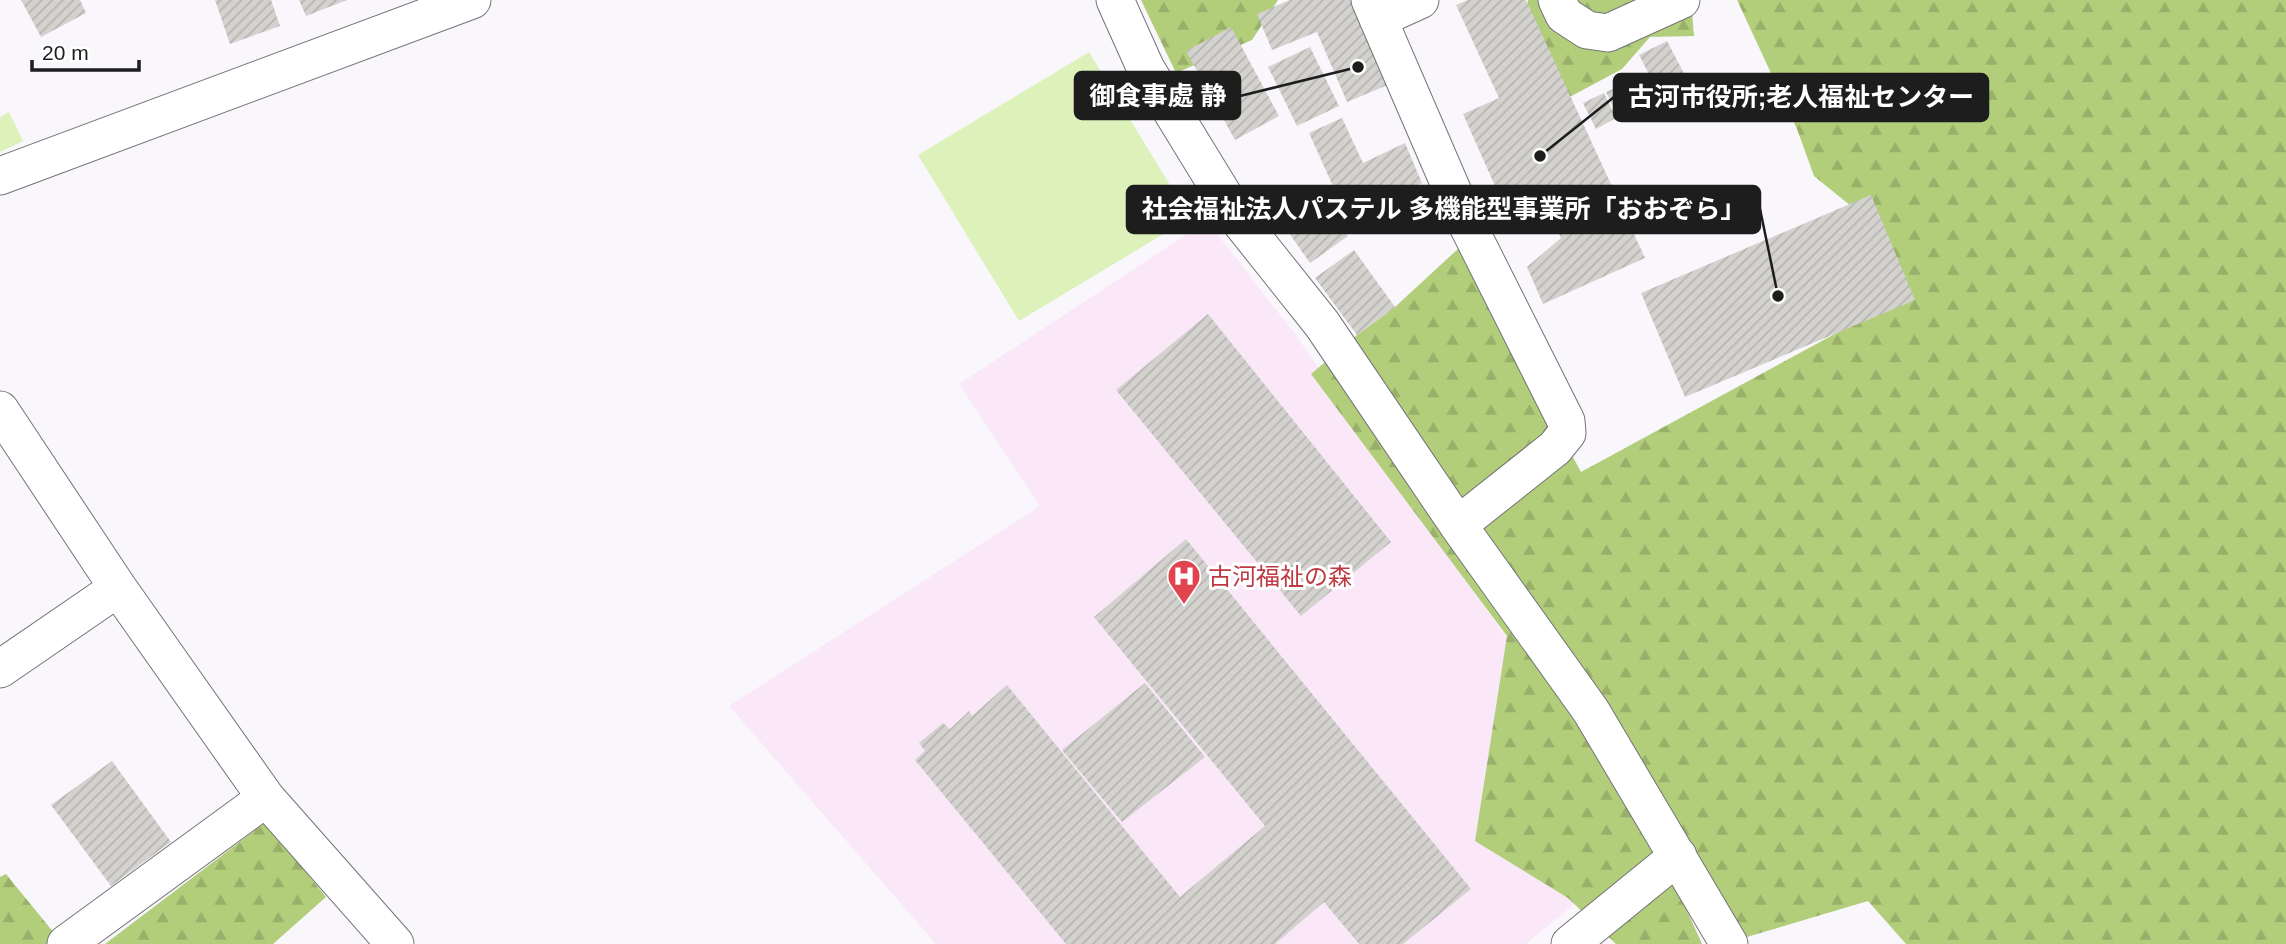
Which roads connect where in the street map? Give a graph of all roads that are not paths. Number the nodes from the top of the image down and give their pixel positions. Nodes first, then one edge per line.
1 (1115, 0) edge
2 (1420, 0) edge
3 (1557, 0) edge
4 (1681, 0) edge
5 (460, 2) edge
6 (1374, 9) edge
7 (0, 176) edge
8 (0, 410) edge
9 (1458, 525) junction
10 (118, 588) junction
11 (0, 669) edge
12 (267, 798) junction
13 (1678, 856) junction
14 (66, 944) edge
15 (395, 944) edge
16 (1570, 944) edge
17 (1729, 944) edge

1 - 9 street
2 - 6 street
3 - 4 street
5 - 7 street
6 - 9 street
8 - 10 street
9 - 13 street
10 - 11 street
10 - 12 street
12 - 14 street
12 - 15 street
13 - 16 street
13 - 17 street

